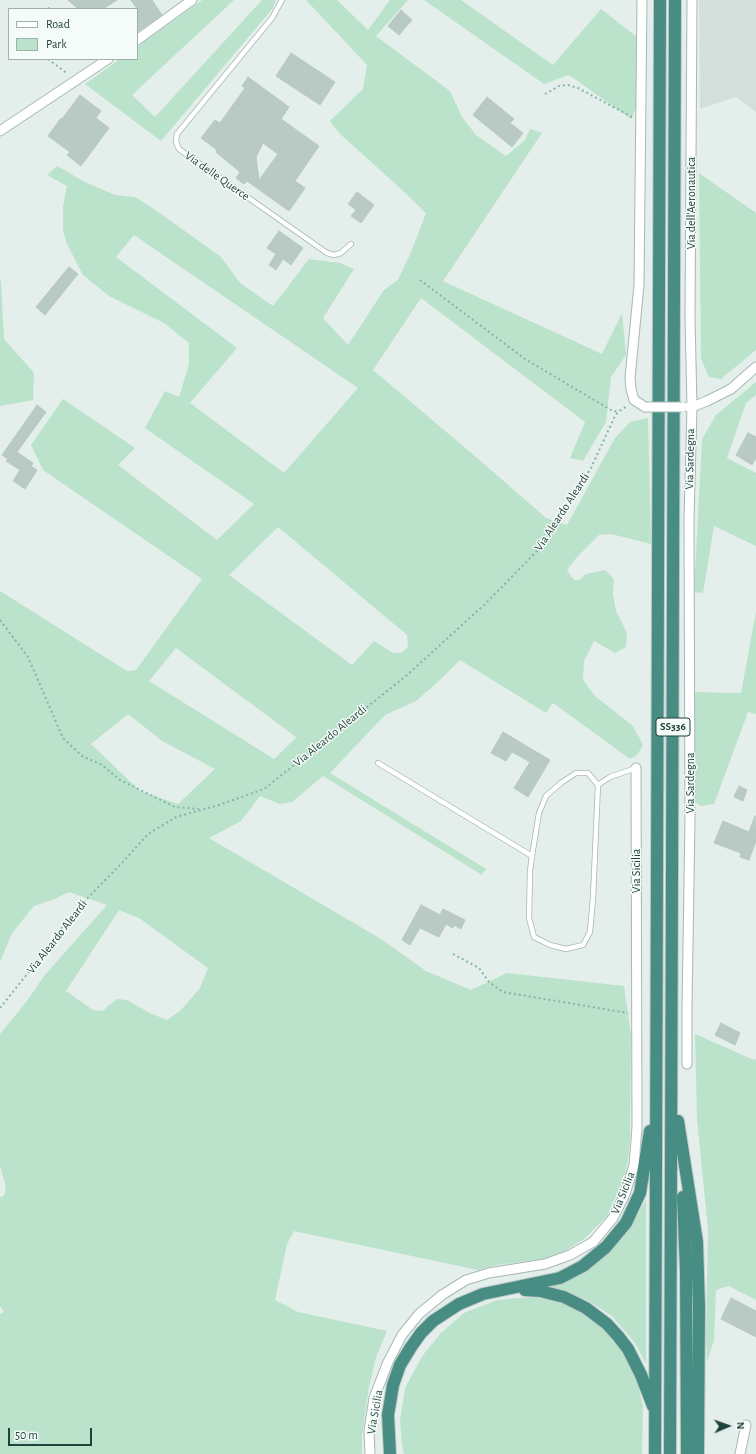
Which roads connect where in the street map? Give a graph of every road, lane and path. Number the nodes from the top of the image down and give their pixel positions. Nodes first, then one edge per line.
1 (192, 0) edge
2 (282, 0) edge
3 (642, 0) edge
4 (660, 0) edge
5 (675, 0) edge
6 (692, 0) edge
7 (138, 39) edge
8 (49, 60) edge
9 (107, 60) edge
10 (77, 80) junction
11 (545, 94) dead end
12 (641, 122) junction
13 (0, 131) edge
14 (351, 244) dead end
15 (420, 280) dead end
16 (756, 367) edge
17 (692, 407) junction
18 (0, 620) edge
19 (378, 763) dead end
20 (636, 768) joint
21 (598, 785) junction
22 (203, 810) junction
23 (532, 856) junction
24 (453, 954) dead end
25 (0, 1008) edge
26 (637, 1014) junction
27 (687, 1064) dead end
28 (656, 1086) junction
29 (672, 1087) junction
30 (682, 1145) junction
31 (508, 1290) junction
32 (655, 1414) junction
33 (746, 1425) dead end
34 (370, 1454) edge
35 (390, 1454) edge
36 (655, 1454) edge
37 (670, 1454) edge
38 (687, 1454) edge
39 (698, 1454) edge
40 (740, 1454) edge

1 - 7 street
2 - 14 lane, Via delle Querce
3 - 12 street
4 - 28 highway, SS336
5 - 29 highway, SS336
6 - 17 street, Via dell'Aeronautica
8 - 10 path
9 - 10 street
10 - 13 street
11 - 12 path
12 - 17 street, bridge
15 - 22 path, Via Aleardo Aleardi
16 - 17 street
17 - 27 street, Via Sardegna
18 - 22 path
19 - 23 lane
20 - 21 lane
20 - 26 street, Via Sicilia
21 - 23 lane
21 - 23 lane
22 - 25 path, Via Aleardo Aleardi
24 - 26 path
26 - 34 street, Via Sicilia
28 - 31 highway
28 - 32 highway, SS336
29 - 30 highway
29 - 37 highway, SS336
30 - 38 highway
30 - 39 highway
31 - 32 highway
31 - 35 highway
32 - 36 highway, SS336
33 - 40 street

